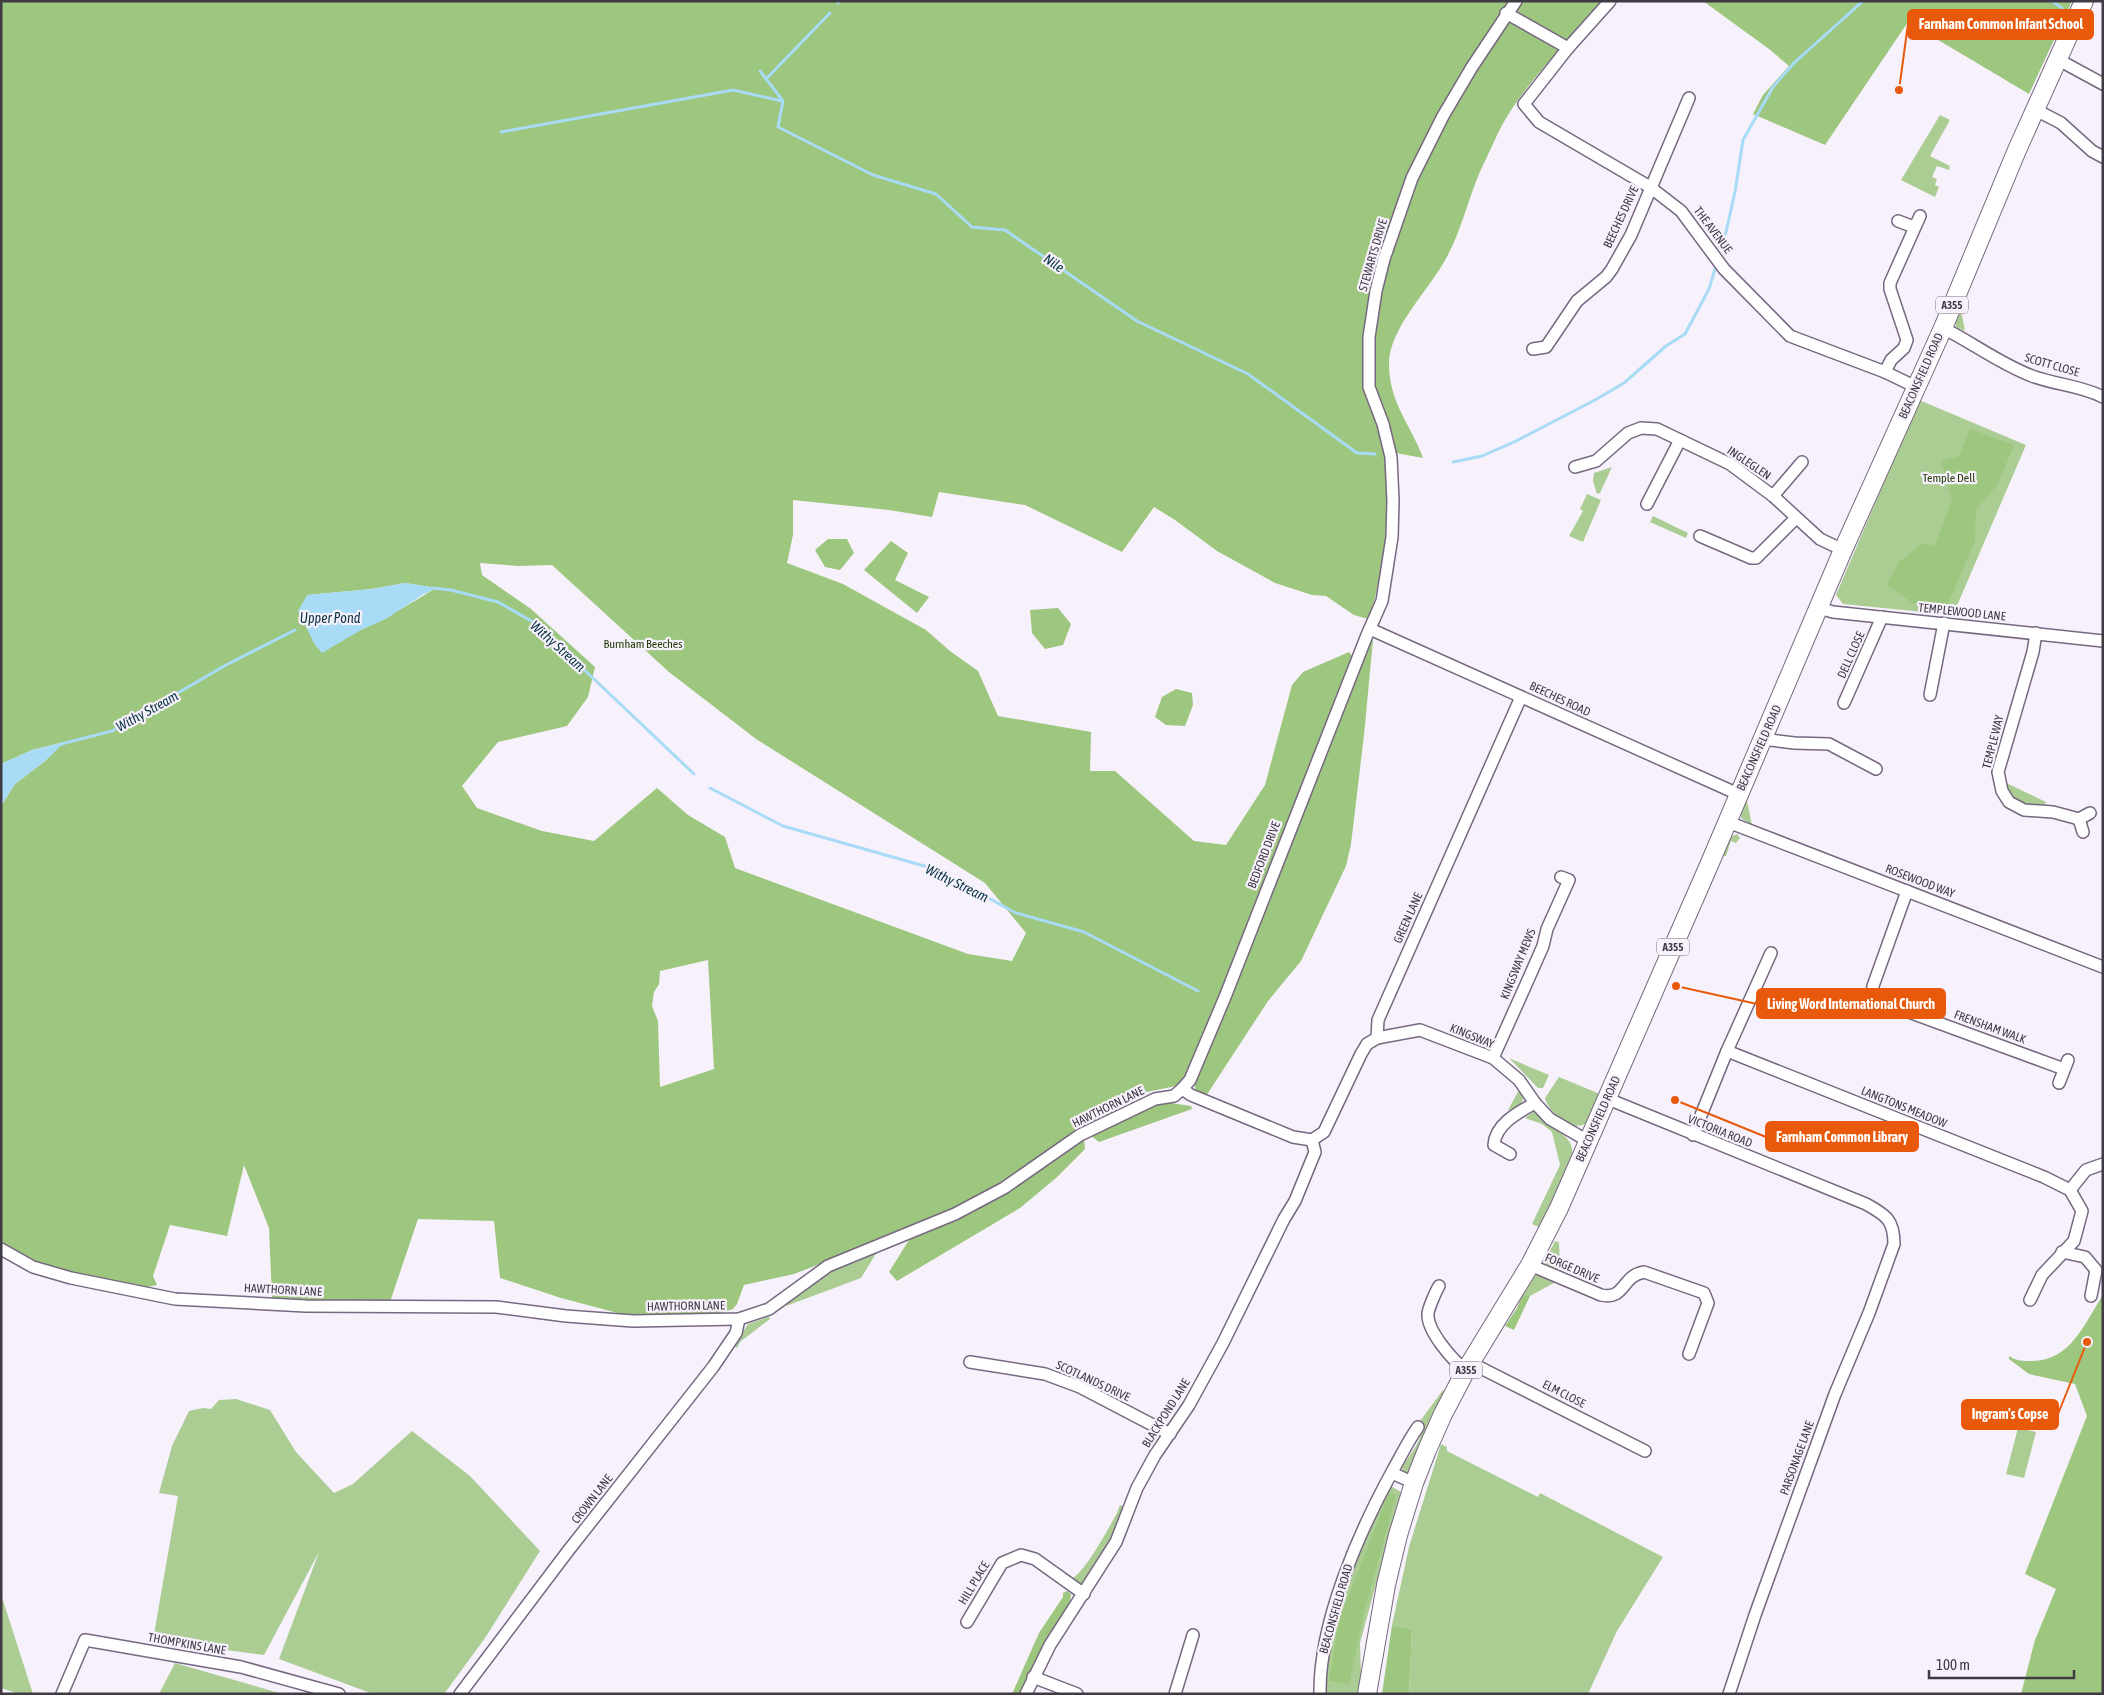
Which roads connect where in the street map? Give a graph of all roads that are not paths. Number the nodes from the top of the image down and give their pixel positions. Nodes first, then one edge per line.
1 (1516, 1) edge
2 (1610, 1) edge
3 (2084, 1) edge
4 (1506, 13) junction
5 (1568, 48) junction
6 (2057, 59) junction
7 (2103, 84) edge
8 (1689, 98) dead end
9 (2036, 110) junction
10 (2103, 158) edge
11 (1650, 187) junction
12 (1920, 216) dead end
13 (1898, 221) dead end
14 (1914, 227) junction
15 (1943, 328) junction
16 (1533, 349) dead end
17 (1885, 372) junction
18 (1916, 387) junction
19 (2103, 397) edge
20 (1680, 440) junction
21 (1802, 462) dead end
22 (1575, 467) dead end
23 (1773, 496) junction
24 (1647, 504) dead end
25 (1796, 518) junction
26 (1700, 536) dead end
27 (1843, 550) junction
28 (1819, 608) junction
29 (1882, 617) junction
30 (1944, 623) junction
31 (1370, 629) junction
32 (2036, 633) junction
33 (2103, 641) edge
34 (1930, 695) dead end
35 (1521, 697) junction
36 (1844, 703) dead end
37 (1763, 739) junction
38 (1876, 769) dead end
39 (1738, 794) junction
40 (2090, 813) dead end
41 (2079, 820) junction
42 (1728, 822) junction
43 (2084, 832) dead end
44 (1570, 880) dead end
45 (1907, 891) junction
46 (1771, 953) dead end
47 (2103, 966) edge
48 (1377, 1038) junction
49 (1726, 1051) junction
50 (1493, 1058) junction
51 (2059, 1083) dead end
52 (1182, 1090) junction
53 (1608, 1099) junction
54 (1535, 1103) junction
55 (1693, 1135) junction
56 (1312, 1140) junction
57 (1588, 1141) junction
58 (1510, 1154) dead end
59 (2103, 1164) edge
60 (2070, 1190) junction
61 (1894, 1234) joint
62 (1, 1249) edge
63 (2062, 1252) junction
64 (1530, 1265) junction
65 (1439, 1286) dead end
66 (2091, 1296) dead end
67 (2030, 1300) dead end
68 (739, 1319) junction
69 (1689, 1354) dead end
70 (970, 1362) dead end
71 (1469, 1366) junction
72 (1418, 1427) dead end
73 (1170, 1434) junction
74 (1645, 1450) dead end
75 (1392, 1473) junction
76 (1414, 1484) junction
77 (1084, 1594) junction
78 (966, 1622) dead end
79 (1193, 1635) dead end
80 (1033, 1677) junction
81 (62, 1694) edge
82 (339, 1694) edge
83 (460, 1694) edge
84 (1026, 1694) edge
85 (1077, 1694) edge
86 (1175, 1694) edge
87 (1320, 1694) edge
88 (1367, 1694) edge
89 (1729, 1694) edge

1 - 4 street, STEWARTS DRIVE
2 - 5 street, THE AVENUE
3 - 6 main road, BEACONSFIELD ROAD / A355
4 - 5 street
4 - 31 street, STEWARTS DRIVE
5 - 11 street, THE AVENUE
6 - 7 street
6 - 9 main road, BEACONSFIELD ROAD / A355
8 - 11 street, BEECHES DRIVE
9 - 10 street
9 - 15 main road, BEACONSFIELD ROAD / A355
11 - 16 street, BEECHES DRIVE
11 - 17 street, THE AVENUE
12 - 14 street
13 - 14 street
14 - 17 street
15 - 18 main road, BEACONSFIELD ROAD / A355
15 - 19 street, SCOTT CLOSE
17 - 18 street, THE AVENUE
18 - 27 main road, BEACONSFIELD ROAD / A355
20 - 22 street, INGLEGLEN
20 - 23 street, INGLEGLEN
20 - 24 street
21 - 23 street
23 - 25 street, INGLEGLEN
25 - 26 street
25 - 27 street, INGLEGLEN
27 - 28 main road, BEACONSFIELD ROAD / A355
28 - 29 street, TEMPLEWOOD LANE
28 - 37 main road, BEACONSFIELD ROAD / A355
29 - 30 street, TEMPLEWOOD LANE
29 - 36 street, DELL CLOSE
30 - 32 street, TEMPLEWOOD LANE
30 - 34 street
31 - 35 street, BEECHES ROAD
31 - 52 street, BEDFORD DRIVE
32 - 33 street, TEMPLEWOOD LANE
32 - 41 street, TEMPLE WAY
35 - 39 street, BEECHES ROAD
35 - 48 street, GREEN LANE
37 - 38 street
37 - 39 main road, BEACONSFIELD ROAD / A355
39 - 42 main road, BEACONSFIELD ROAD / A355
40 - 41 street
41 - 43 street
42 - 45 street, ROSEWOOD WAY
42 - 53 main road, BEACONSFIELD ROAD / A355
44 - 50 street, KINGSWAY MEWS
45 - 47 street, ROSEWOOD WAY
45 - 51 street, FRENSHAM WALK
46 - 49 street
48 - 50 street, KINGSWAY
48 - 56 street
49 - 55 street
49 - 60 street, LANGTONS MEADOW
50 - 54 street, KINGSWAY
52 - 56 street
52 - 68 street, HAWTHORN LANE
53 - 55 street, VICTORIA ROAD
53 - 57 main road, BEACONSFIELD ROAD / A355
54 - 57 street, KINGSWAY
54 - 58 street
55 - 61 street, VICTORIA ROAD
56 - 73 street, BLACKPOND LANE
57 - 64 main road, BEACONSFIELD ROAD / A355
59 - 60 street
60 - 63 street
61 - 89 street, PARSONAGE LANE
62 - 68 street, HAWTHORN LANE
63 - 66 street
63 - 67 street
64 - 69 street, FORGE DRIVE
64 - 71 main road, BEACONSFIELD ROAD / A355
65 - 71 street, ELM CLOSE
68 - 83 street, CROWN LANE
70 - 73 street, SCOTLANDS DRIVE
71 - 74 street, ELM CLOSE
71 - 76 main road, BEACONSFIELD ROAD / A355
72 - 75 street, BEACONSFIELD ROAD
73 - 77 street, BLACKPOND LANE
75 - 76 street
75 - 87 street, BEACONSFIELD ROAD
76 - 88 main road, BEACONSFIELD ROAD / A355
77 - 78 street, HILL PLACE
77 - 80 street, BLACKPOND LANE
79 - 86 street
80 - 84 street, BLACKPOND LANE
80 - 85 street
81 - 82 street, THOMPKINS LANE

